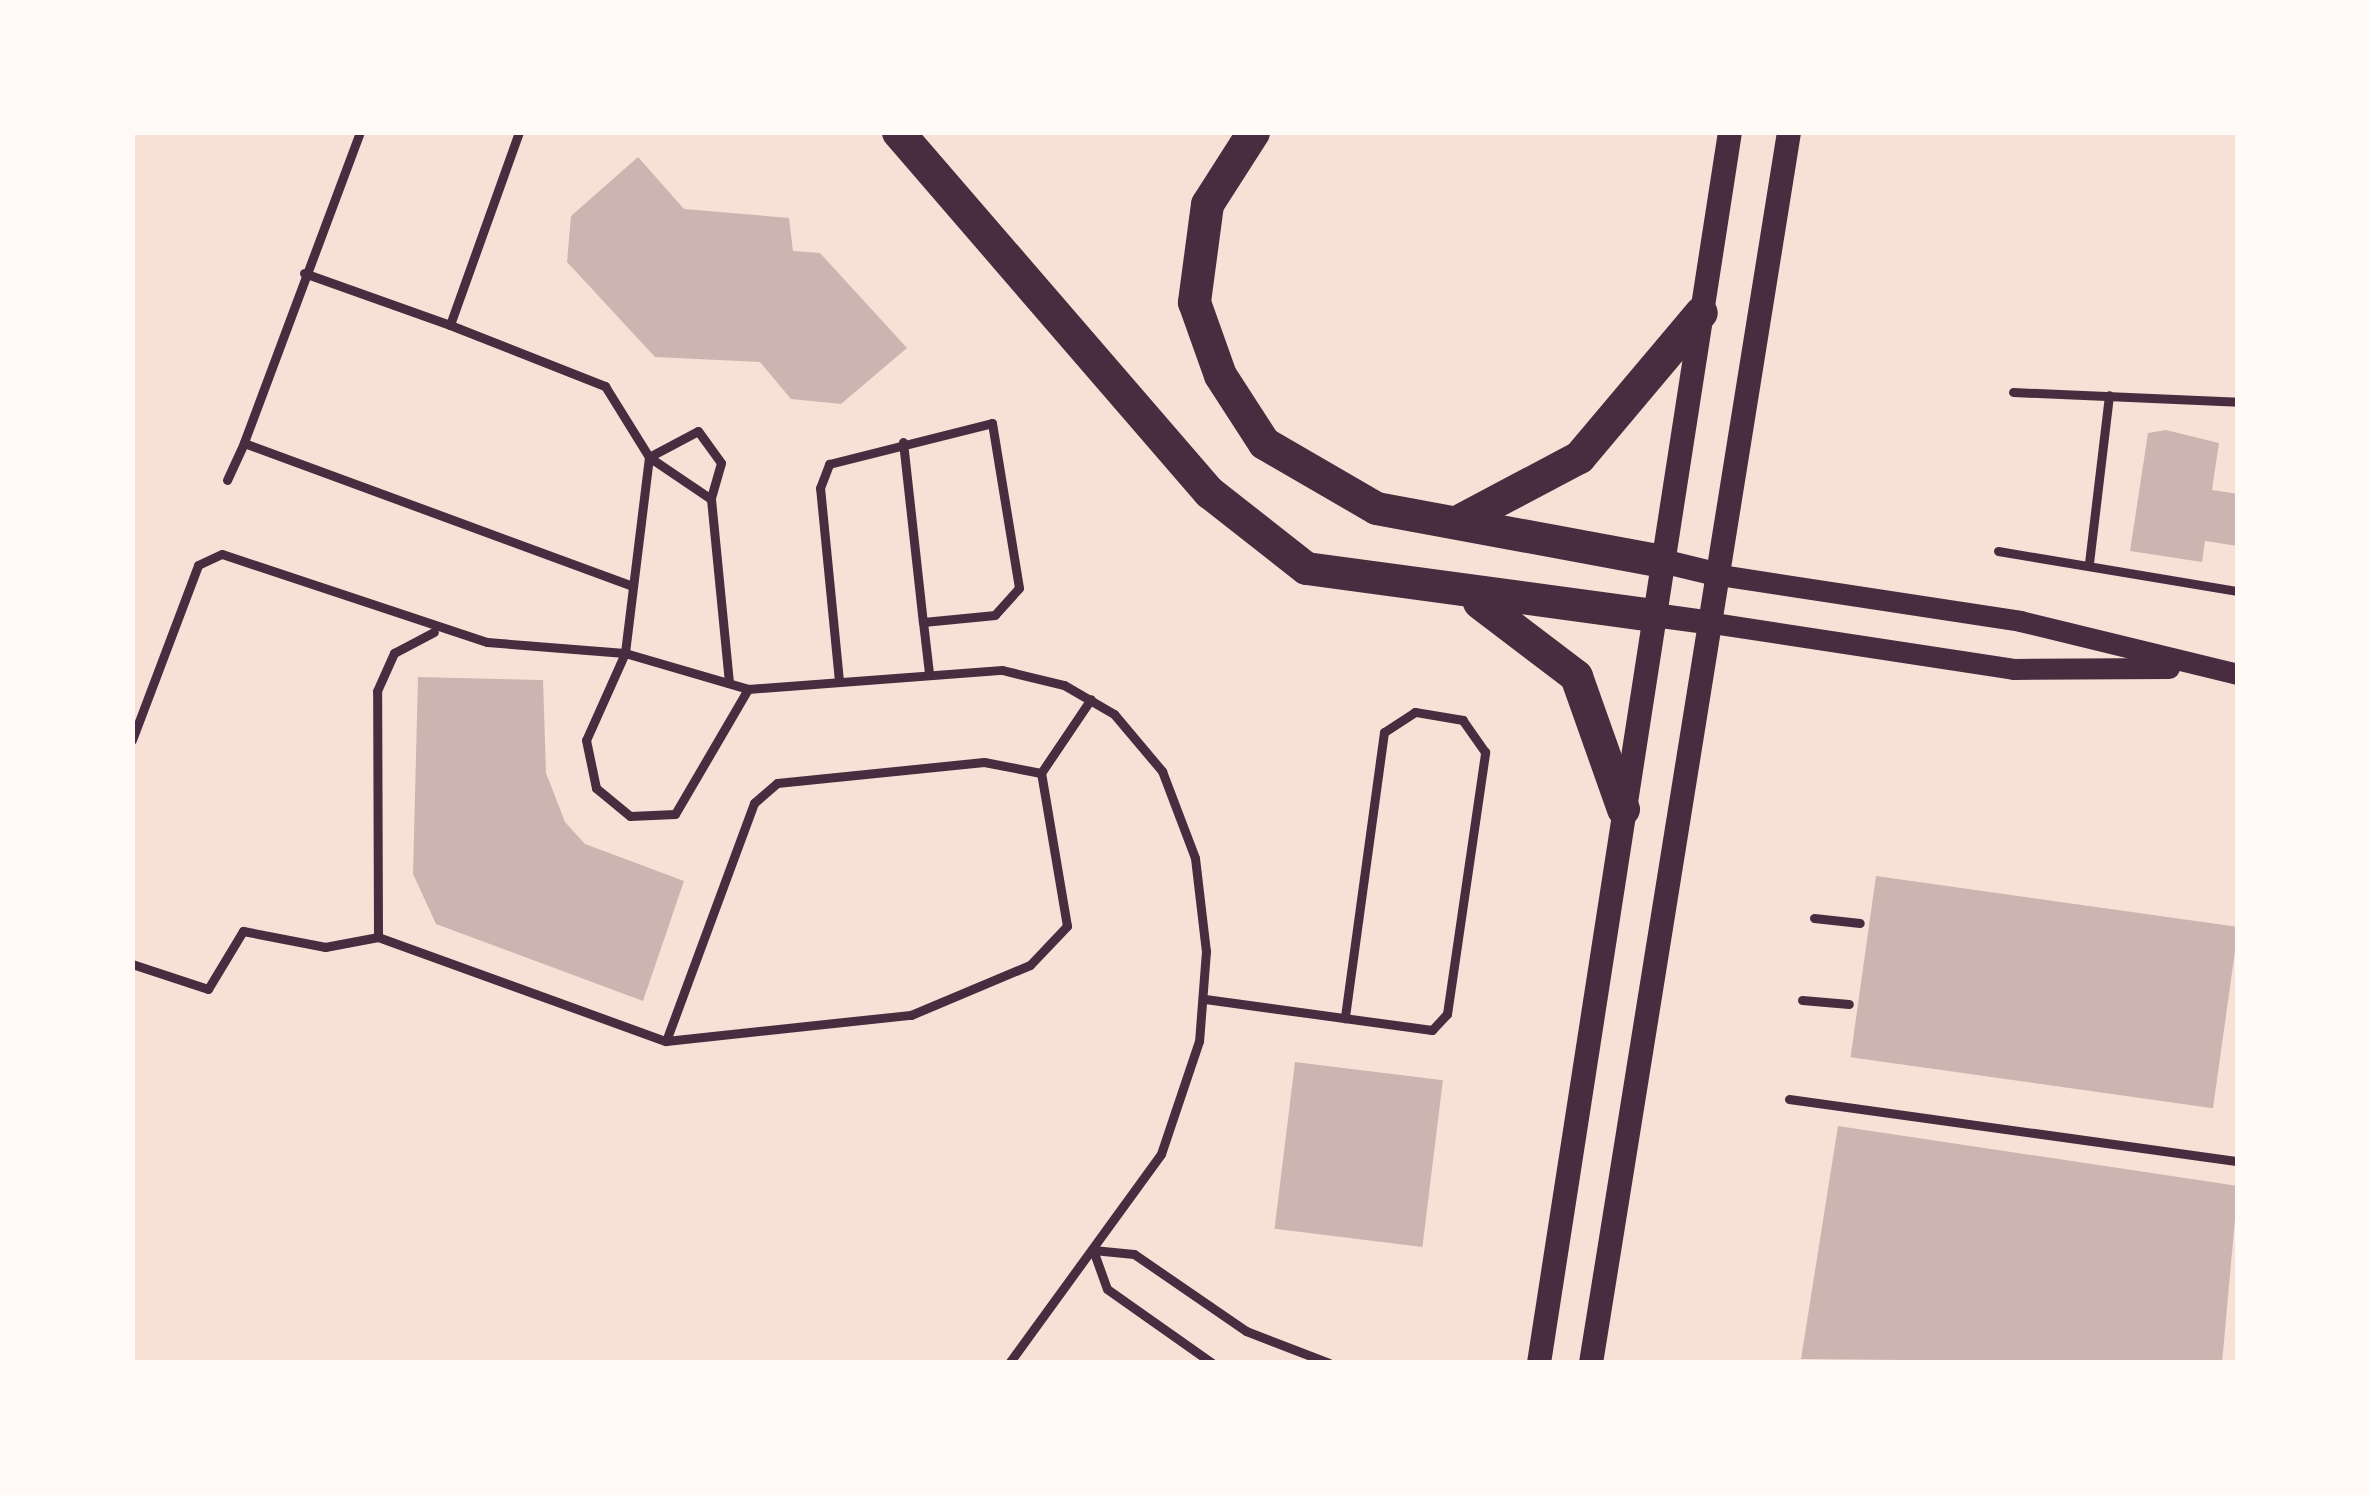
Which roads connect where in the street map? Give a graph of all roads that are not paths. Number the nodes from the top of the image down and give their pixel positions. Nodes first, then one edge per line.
1 (360, 132) edge
2 (519, 132) edge
3 (898, 132) edge
4 (1253, 132) edge
5 (1730, 132) edge
6 (1790, 132) edge
7 (304, 273) junction
8 (1701, 312) junction
9 (450, 325) junction
10 (2013, 392) dead end
11 (2109, 395) junction
12 (2238, 402) edge
13 (903, 442) junction
14 (244, 443) junction
15 (649, 457) junction
16 (227, 480) dead end
17 (711, 499) junction
18 (1454, 522) junction
19 (1998, 550) dead end
20 (1662, 561) junction
21 (2089, 563) junction
22 (1720, 574) junction
23 (633, 586) junction
24 (2238, 591) edge
25 (1472, 598) junction
26 (1654, 615) junction
27 (922, 622) junction
28 (1712, 623) junction
29 (434, 632) junction
30 (626, 653) junction
31 (2200, 668) junction
32 (929, 673) junction
33 (2238, 674) edge
34 (839, 680) junction
35 (729, 683) junction
36 (748, 688) junction
37 (1091, 698) junction
38 (132, 740) edge
39 (1041, 773) junction
40 (1623, 809) junction
41 (1814, 918) dead end
42 (1860, 923) dead end
43 (378, 937) junction
44 (132, 964) edge
45 (1205, 999) junction
46 (1802, 1000) dead end
47 (1849, 1004) dead end
48 (1345, 1018) junction
49 (666, 1041) junction
50 (1789, 1099) dead end
51 (2238, 1161) edge
52 (1093, 1250) junction
53 (1009, 1363) edge
54 (1212, 1363) edge
55 (1329, 1363) edge
56 (1539, 1363) edge
57 (1591, 1363) edge

1 - 7 lane
2 - 9 lane
3 - 25 highway
4 - 18 highway
5 - 8 main road
6 - 22 main road
7 - 9 lane
7 - 14 lane
8 - 18 highway
8 - 20 main road
9 - 15 lane
10 - 11 lane
11 - 12 lane
11 - 21 lane
13 - 27 lane
13 - 27 lane
13 - 34 lane
14 - 16 lane
14 - 23 lane
15 - 17 lane
15 - 17 lane
15 - 23 lane
17 - 35 lane
18 - 20 highway
19 - 21 lane
20 - 22 main road
20 - 26 main road
21 - 24 lane
22 - 28 main road
22 - 31 street
23 - 30 lane
25 - 26 highway
25 - 40 highway
26 - 28 main road
26 - 40 main road
27 - 32 lane
28 - 31 street
28 - 57 main road
29 - 30 lane
29 - 38 lane
29 - 43 lane
30 - 35 lane
30 - 36 lane
31 - 33 street
32 - 34 lane
32 - 37 lane
34 - 36 lane
35 - 36 lane
37 - 39 lane
37 - 45 lane
39 - 49 lane
39 - 49 lane
40 - 56 main road
41 - 42 lane
43 - 44 lane
43 - 49 lane
45 - 48 lane
45 - 52 lane
46 - 47 lane
48 - 48 lane
50 - 51 lane
52 - 53 lane
52 - 54 lane
52 - 55 lane

